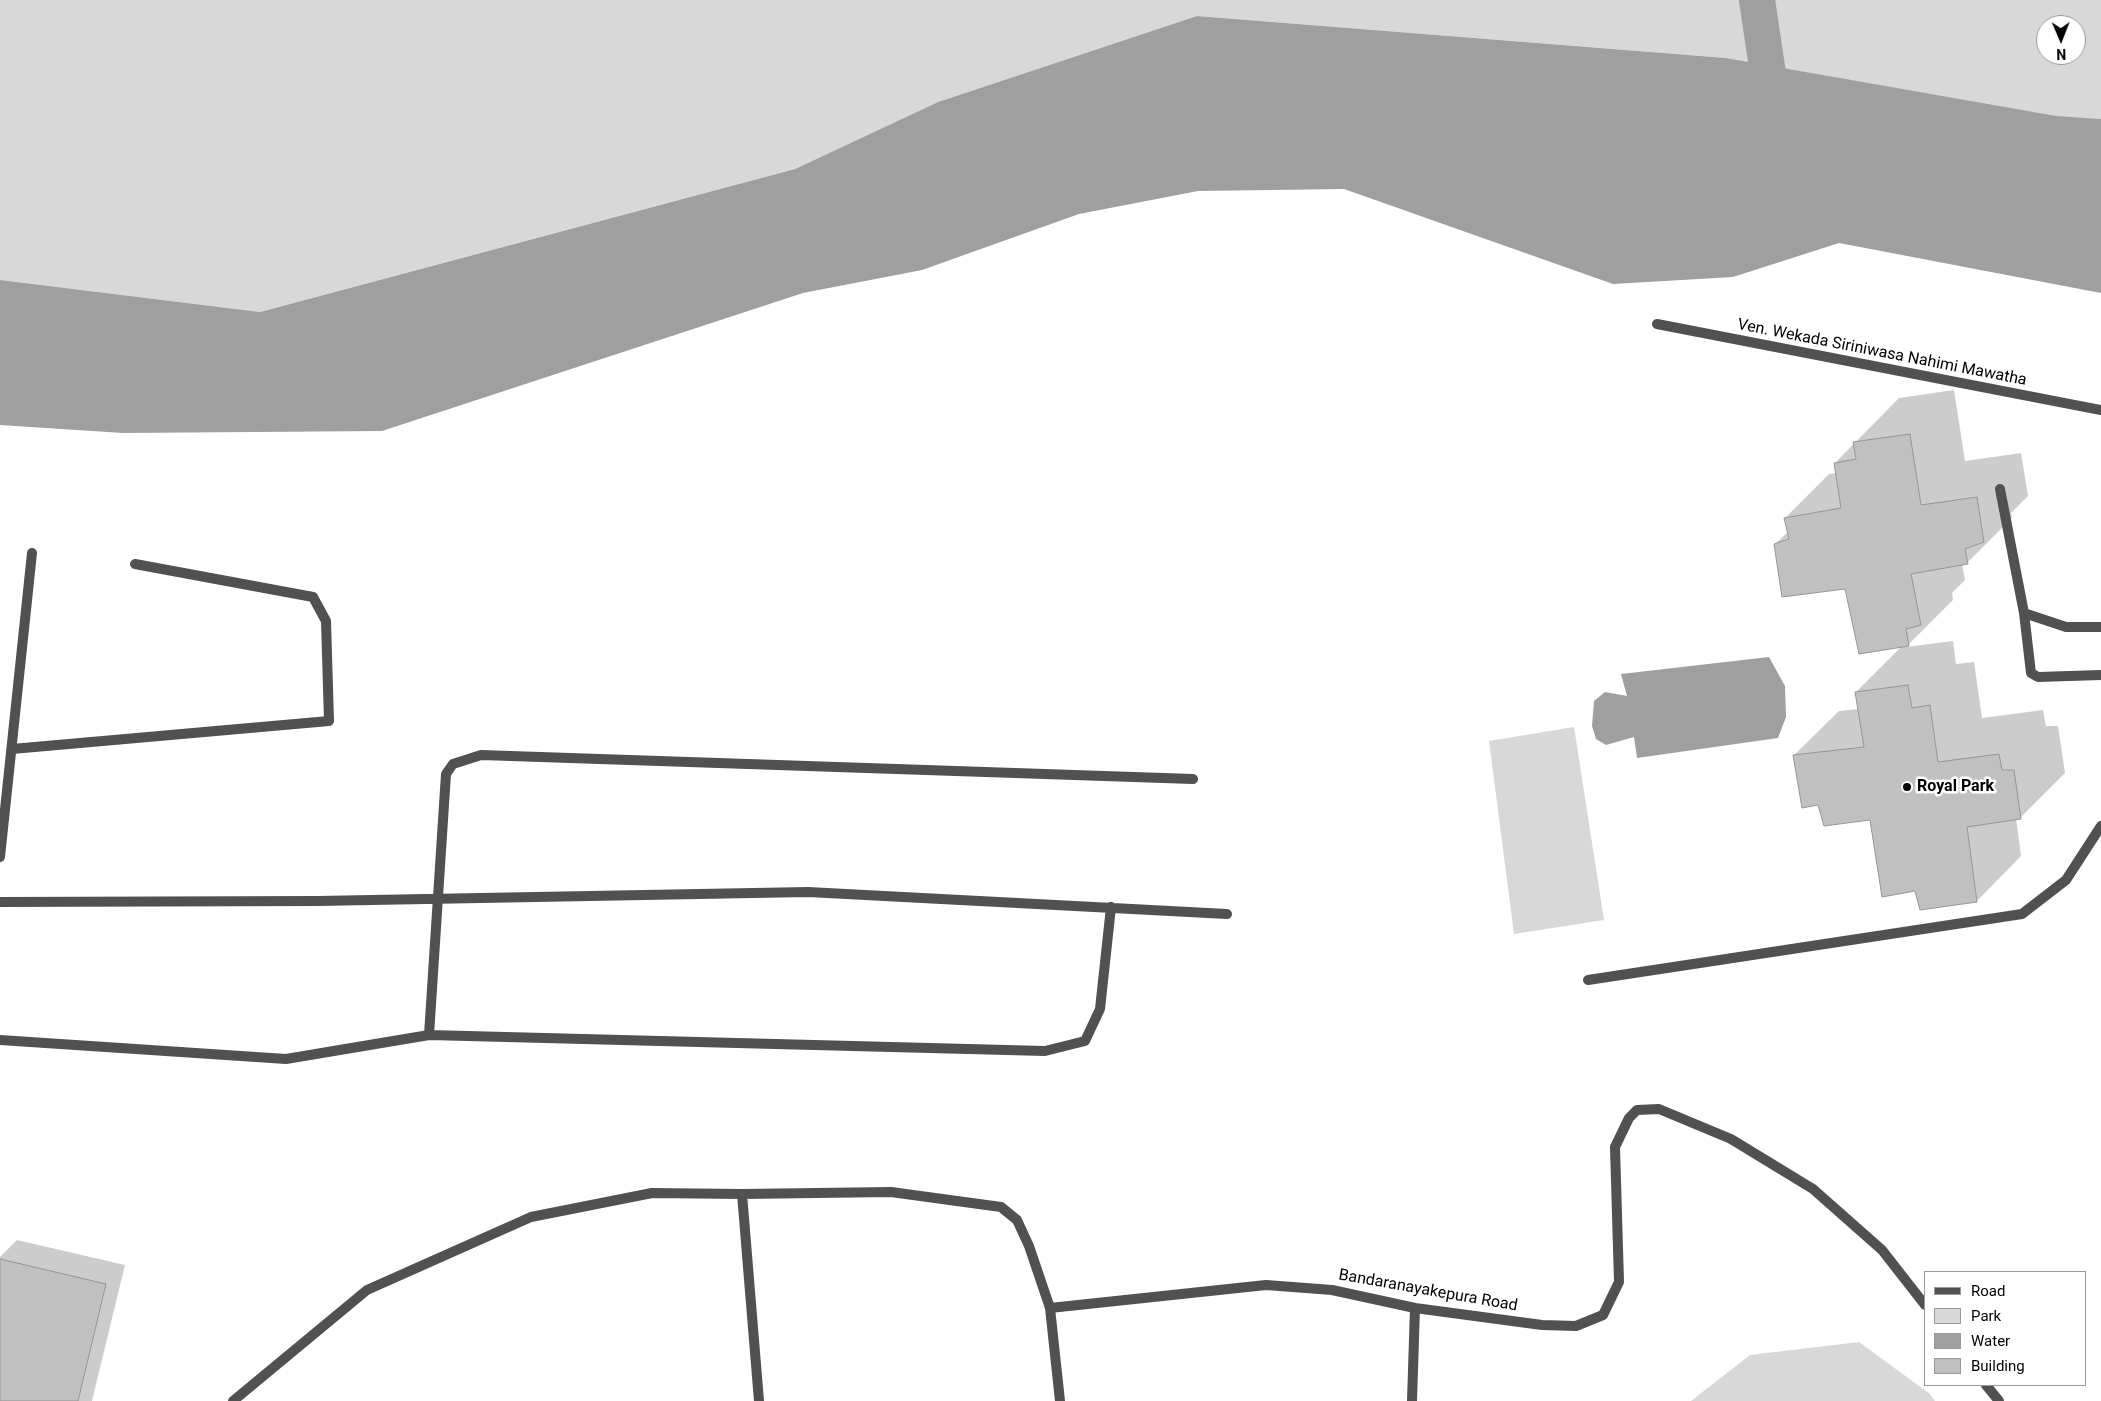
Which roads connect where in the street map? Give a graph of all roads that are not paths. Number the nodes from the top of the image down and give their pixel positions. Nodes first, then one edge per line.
1 (1656, 324) dead end
2 (2101, 410) edge
3 (2000, 489) dead end
4 (32, 553) dead end
5 (135, 564) dead end
6 (2024, 613) junction
7 (2101, 628) edge
8 (2101, 675) edge
9 (12, 749) junction
10 (1193, 779) dead end
11 (2101, 826) edge
12 (0, 857) edge
13 (439, 899) junction
14 (0, 902) edge
15 (1111, 907) junction
16 (1227, 914) dead end
17 (1588, 980) dead end
18 (429, 1036) junction
19 (0, 1040) edge
20 (742, 1194) junction
21 (1924, 1304) edge
22 (1050, 1308) junction
23 (1415, 1308) junction
24 (1987, 1386) edge
25 (233, 1401) edge
26 (759, 1401) edge
27 (1060, 1401) edge
28 (1412, 1401) edge
29 (1999, 1401) edge

1 - 2 street, Ven. Wekada Siriniwasa Nahimi Mawatha
3 - 6 street
4 - 9 street
5 - 9 street
6 - 7 street
6 - 8 street
9 - 12 street
10 - 13 street
11 - 17 street
13 - 14 street
13 - 15 street
13 - 18 street
15 - 16 street
15 - 18 street
18 - 19 street
20 - 22 street
20 - 25 street
20 - 26 street
21 - 23 street, Bandaranayakepura Road
22 - 23 street, Bandaranayakepura Road
22 - 27 street
23 - 28 street
24 - 29 street

